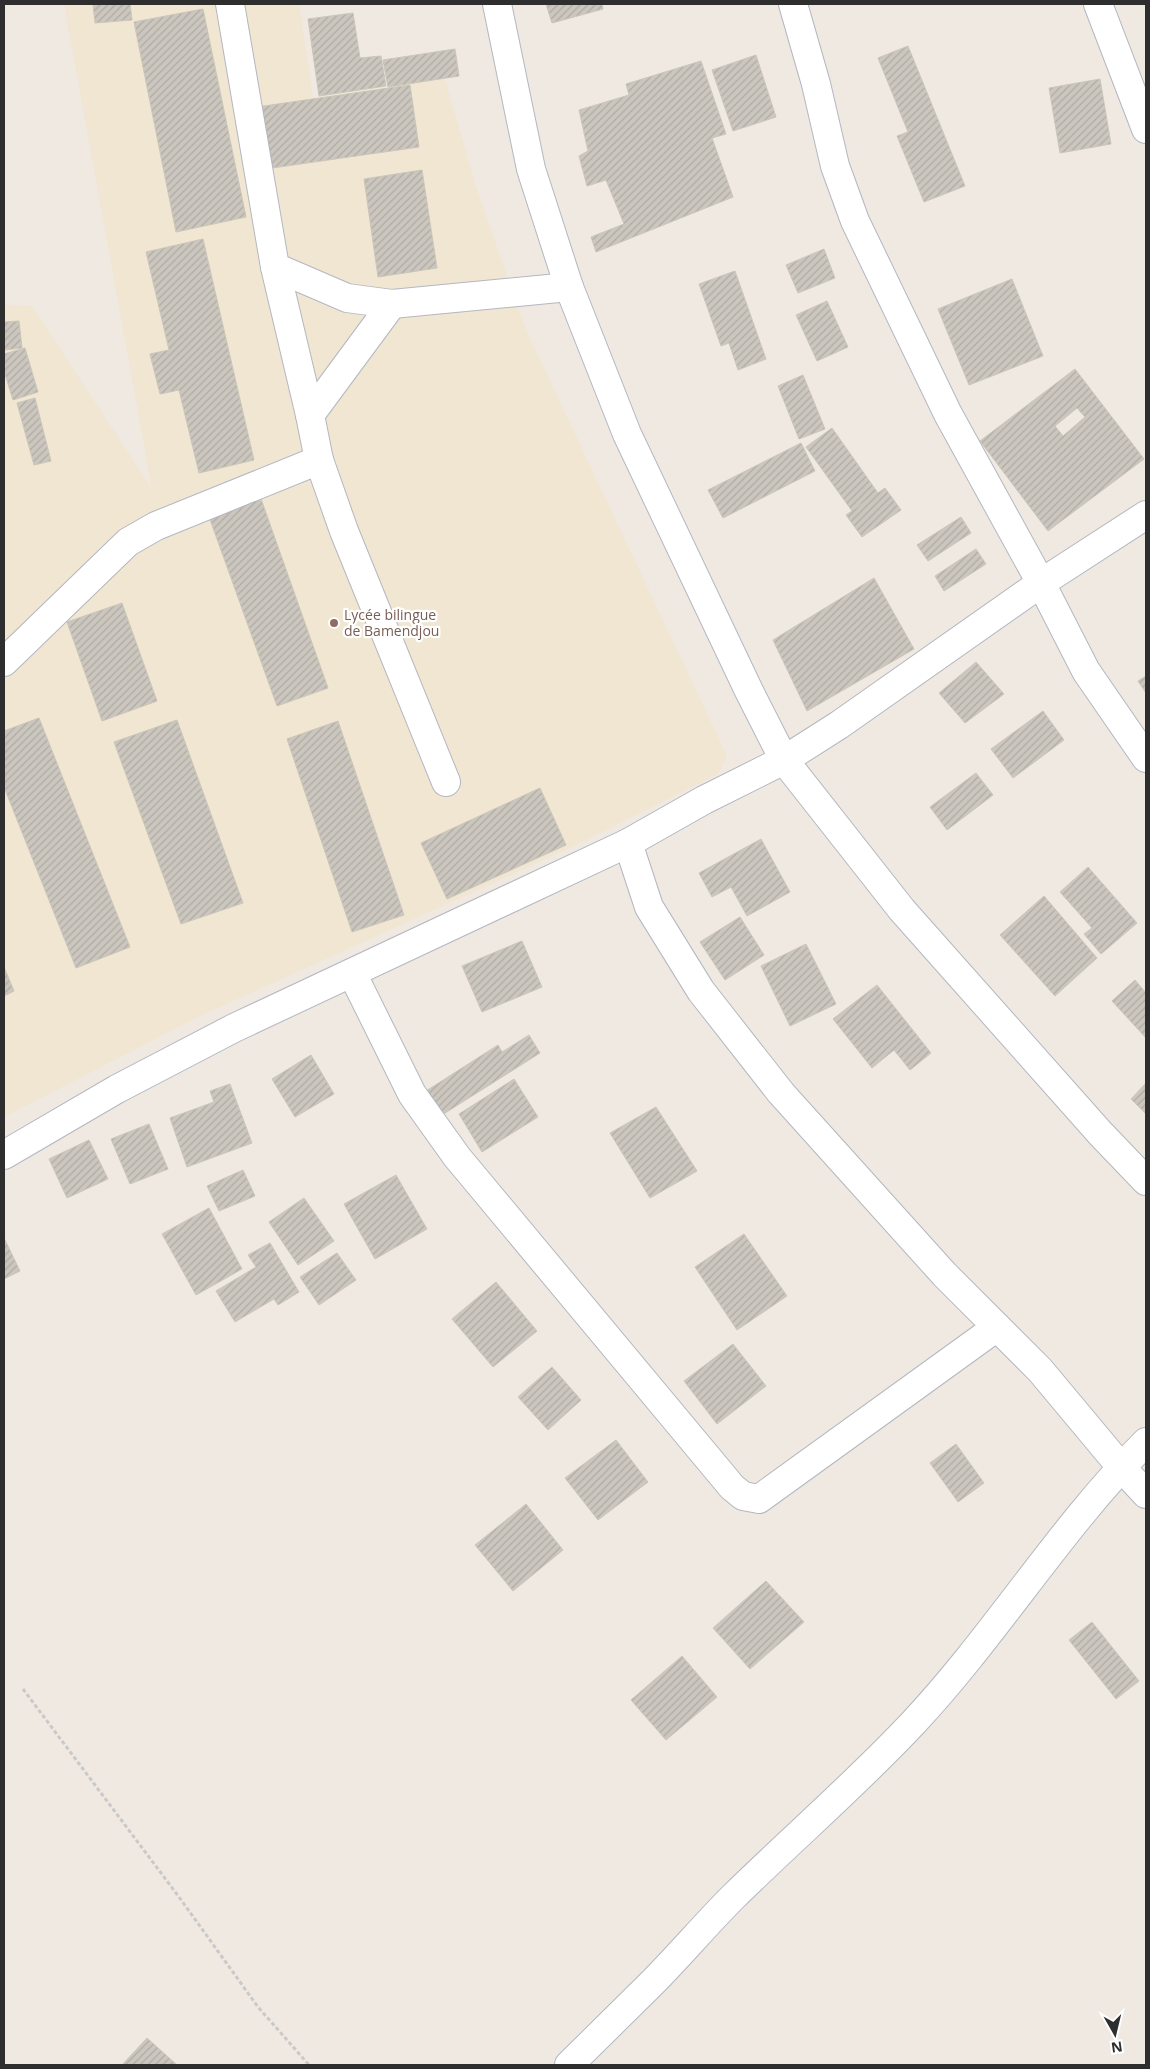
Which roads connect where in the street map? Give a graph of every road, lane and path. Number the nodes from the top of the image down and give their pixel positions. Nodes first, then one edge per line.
1 (230, 4) edge
2 (497, 4) edge
3 (793, 4) edge
4 (1098, 4) edge
5 (1146, 128) edge
6 (275, 268) junction
7 (568, 287) junction
8 (392, 304) junction
9 (310, 415) junction
10 (319, 460) junction
11 (1146, 515) edge
12 (1041, 583) junction
13 (4, 662) edge
14 (1146, 758) edge
15 (784, 760) junction
16 (446, 782) dead end
17 (628, 843) junction
18 (352, 973) junction
19 (4, 1155) edge
20 (1146, 1181) edge
21 (997, 1327) junction
22 (1146, 1442) edge
23 (1121, 1467) junction
24 (1146, 1494) edge
25 (23, 1689) dead end
26 (309, 2065) edge
27 (569, 2065) edge

1 - 6 street
2 - 7 street
3 - 12 street
4 - 5 street
6 - 8 street
6 - 9 street
7 - 8 street
7 - 15 street
8 - 9 street
9 - 10 street
10 - 13 street
10 - 16 street
11 - 12 street
12 - 14 street
12 - 15 street
15 - 17 street
15 - 20 street
17 - 18 street
17 - 21 street
18 - 19 street
18 - 21 street
21 - 23 street
22 - 23 street
23 - 24 street
23 - 27 street
25 - 26 path

